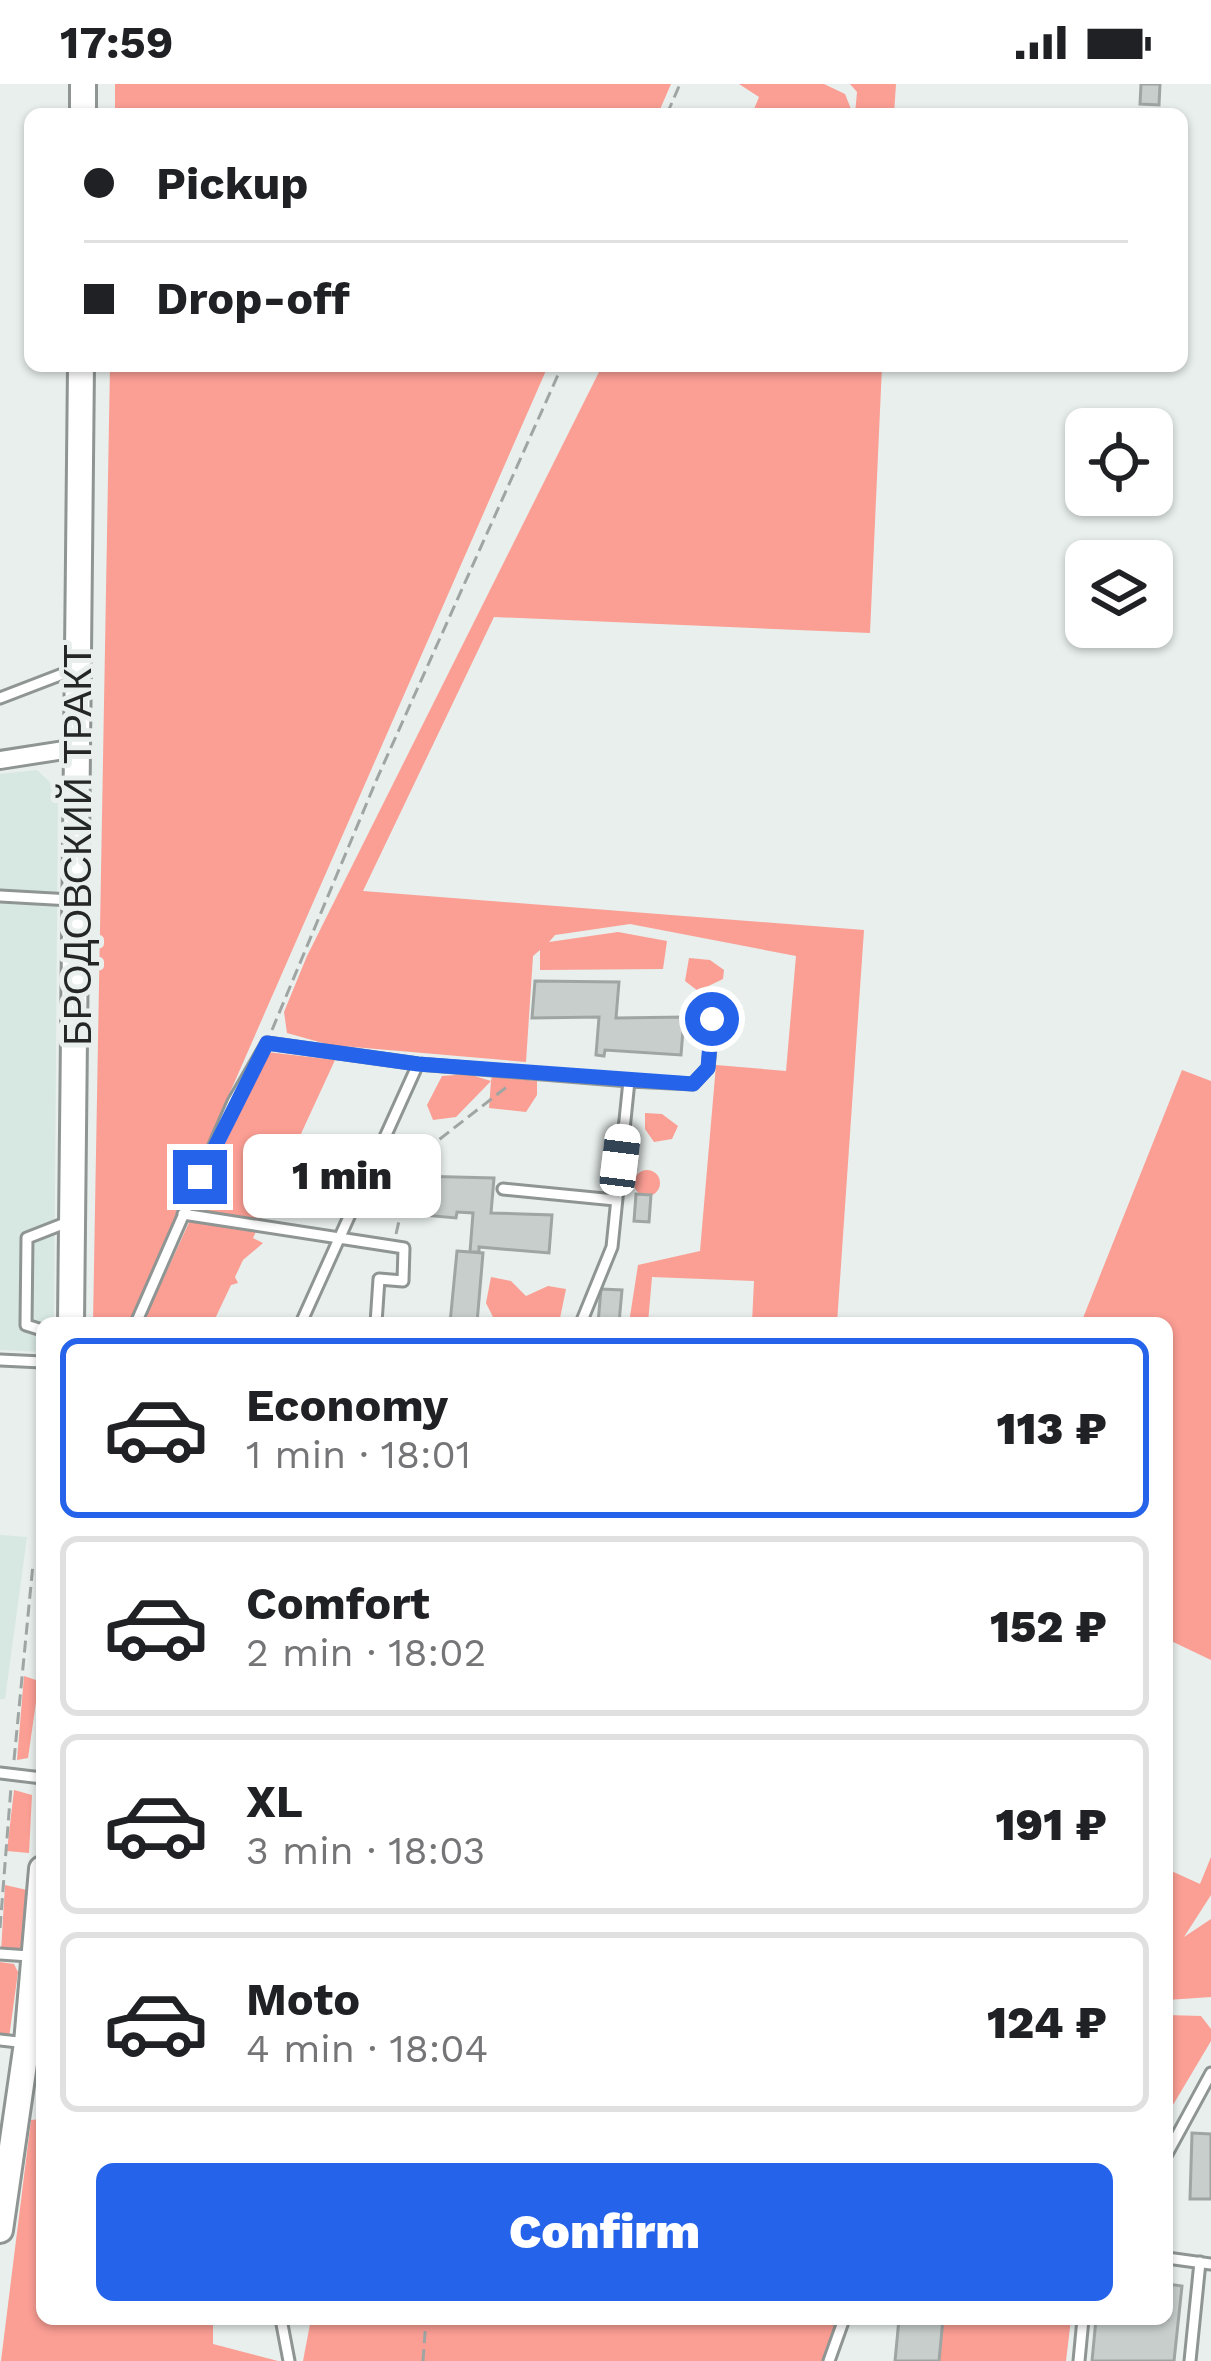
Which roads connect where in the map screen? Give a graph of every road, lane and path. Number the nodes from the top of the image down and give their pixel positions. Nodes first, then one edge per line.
1 (81, 372) edge
2 (559, 372) edge
3 (78, 668) junction
4 (0, 698) edge
5 (77, 748) junction
6 (0, 760) edge
7 (0, 896) edge
8 (77, 900) junction
9 (712, 1019) dead end
10 (267, 1043) junction
11 (418, 1064) junction
12 (527, 1071) junction
13 (629, 1081) junction
14 (503, 1189) dead end
15 (615, 1200) junction
16 (183, 1214) junction
17 (73, 1220) junction
18 (337, 1240) junction
19 (393, 1247) junction
20 (71, 1317) edge
21 (139, 1317) edge
22 (304, 1317) edge
23 (377, 1317) edge
24 (583, 1317) edge
25 (36, 1328) edge
26 (0, 1360) edge
27 (36, 1363) edge
28 (33, 1564) dead end
29 (6, 1774) edge
30 (36, 1777) edge
31 (0, 1928) edge
32 (36, 1935) edge
33 (0, 1954) edge
34 (34, 1957) junction
35 (0, 2040) edge
36 (27, 2043) junction
37 (1211, 2073) edge
38 (32, 2084) edge
39 (7, 2126) edge
40 (1173, 2143) edge
41 (0, 2230) edge
42 (1173, 2259) edge
43 (1206, 2263) edge
44 (282, 2325) edge
45 (426, 2325) edge
46 (842, 2325) edge
47 (1082, 2325) edge
48 (289, 2361) edge
49 (423, 2361) edge
50 (829, 2361) edge
51 (1079, 2361) edge
52 (1190, 2361) edge

1 - 3 street, БРОДОВСКИЙ ТРАКТ
2 - 10 path
3 - 4 lane
3 - 5 street, БРОДОВСКИЙ ТРАКТ
5 - 6 street
5 - 8 street, БРОДОВСКИЙ ТРАКТ
7 - 8 lane
8 - 17 street, БРОДОВСКИЙ ТРАКТ
9 - 13 lane
10 - 11 lane
10 - 16 lane
11 - 12 lane
11 - 18 lane
12 - 13 lane
12 - 19 path
13 - 15 lane
14 - 15 lane
15 - 24 lane
16 - 18 lane
16 - 21 lane
17 - 20 street, БРОДОВСКИЙ ТРАКТ
17 - 25 lane
18 - 19 lane
18 - 22 lane
19 - 23 lane
26 - 27 lane
28 - 29 path
29 - 30 lane
29 - 31 path
32 - 34 street
33 - 34 lane
34 - 36 street
35 - 36 lane
36 - 38 street
37 - 40 lane
38 - 39 street
39 - 41 street
42 - 43 lane
43 - 52 lane
44 - 48 lane
45 - 49 path
46 - 50 lane
47 - 51 lane

